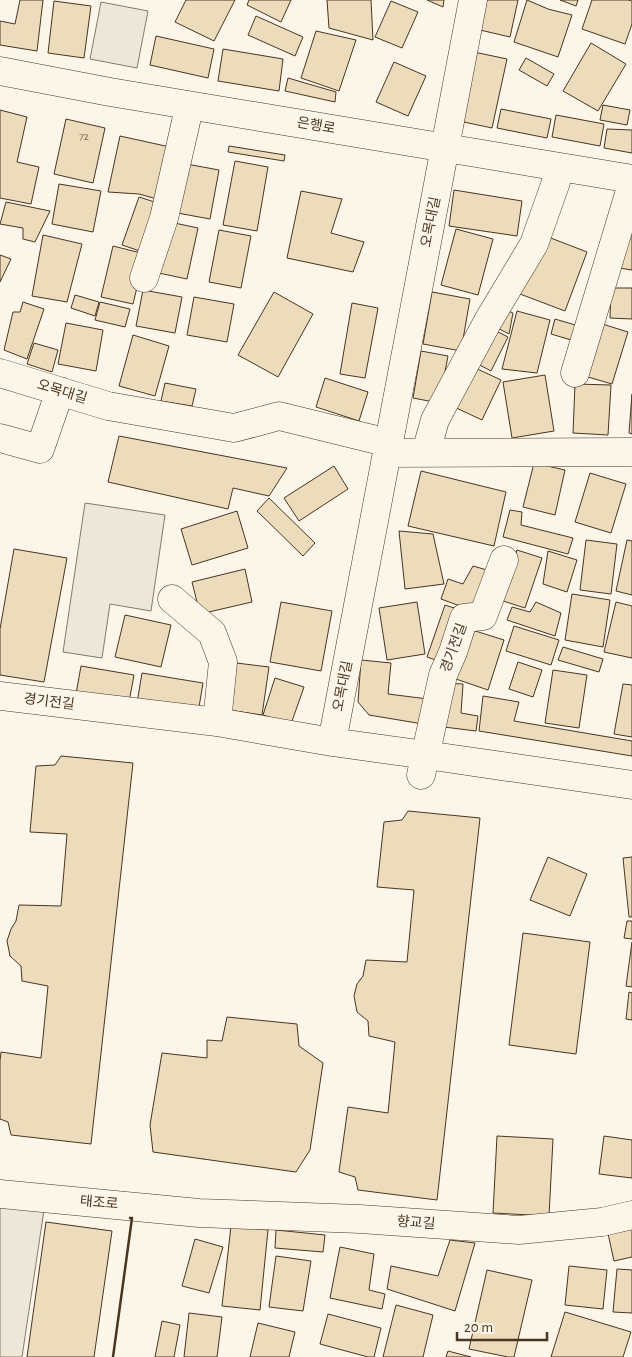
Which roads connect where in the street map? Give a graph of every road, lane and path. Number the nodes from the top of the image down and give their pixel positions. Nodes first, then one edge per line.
1 (473, 0) edge
2 (0, 71) edge
3 (187, 117) dead end
4 (445, 148) junction
5 (556, 182) dead end
6 (631, 187) edge
7 (144, 278) dead end
8 (0, 373) edge
9 (575, 373) dead end
10 (60, 391) junction
11 (0, 438) edge
12 (388, 448) junction
13 (426, 452) junction
14 (632, 452) edge
15 (504, 560) dead end
16 (172, 599) dead end
17 (0, 696) edge
18 (217, 722) junction
19 (332, 742) junction
20 (423, 765) junction
21 (632, 785) edge
22 (0, 1194) edge
23 (199, 1213) joint
24 (632, 1215) edge

1 - 4 street, 오목대길
2 - 4 street, 은행로
3 - 7 street
4 - 6 street, 은행로
4 - 12 street, 오목대길
5 - 13 street
6 - 9 street, 은행로
8 - 10 street, 오목대길
10 - 11 street
10 - 12 street, 오목대길
12 - 13 street, 오목대길
12 - 19 street, 오목대길
13 - 14 street, 오목대길
15 - 20 street, 경기전길
16 - 18 street
17 - 18 street, 경기전길
18 - 19 street, 경기전길
19 - 20 street, 경기전길
20 - 21 street, 경기전길
22 - 23 street, 태조로
23 - 24 street, 향교길

